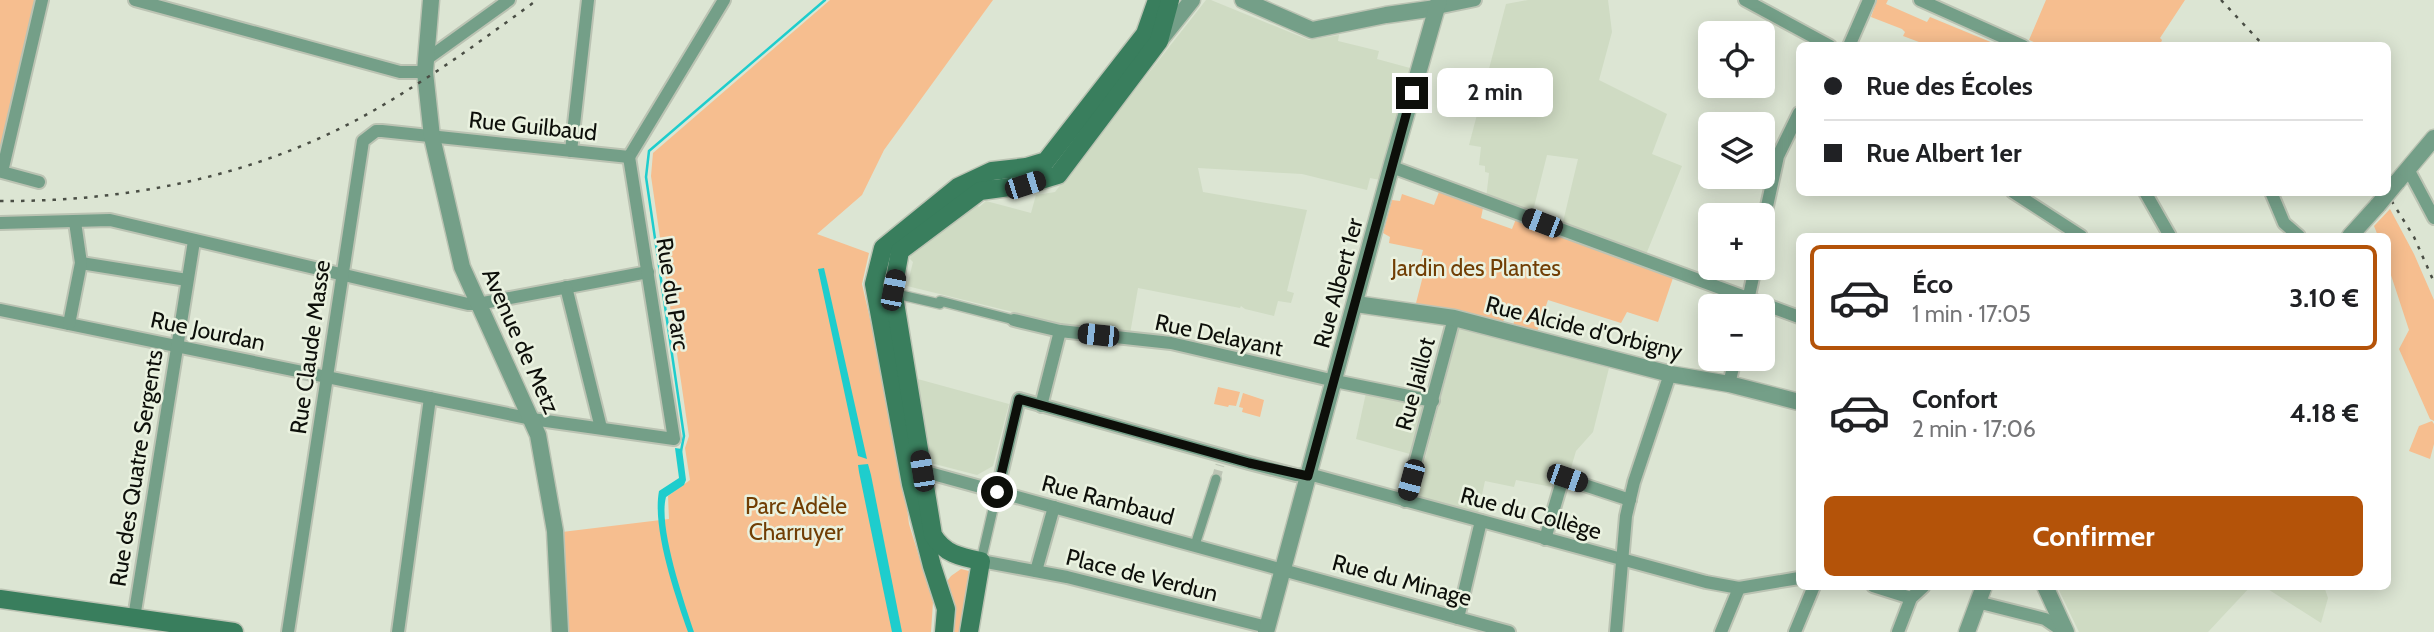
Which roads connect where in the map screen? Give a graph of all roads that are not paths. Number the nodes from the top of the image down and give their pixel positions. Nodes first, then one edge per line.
1 (42, 0) edge
2 (135, 0) edge
3 (431, 0) edge
4 (509, 0) edge
5 (589, 0) edge
6 (724, 0) edge
7 (1157, 0) edge
8 (1170, 0) edge
9 (1192, 0) edge
10 (1243, 0) edge
11 (1475, 0) edge
12 (1745, 0) edge
13 (1870, 0) edge
14 (1920, 0) edge
15 (153, 2) edge
16 (1438, 4) edge
17 (1397, 13) junction
18 (1430, 27) junction
19 (1159, 41) junction
20 (1823, 42) edge
21 (1851, 42) edge
22 (2015, 42) edge
23 (426, 65) junction
24 (1796, 119) edge
25 (432, 137) junction
26 (2434, 138) edge
27 (571, 151) junction
28 (629, 157) junction
29 (1392, 167) junction
30 (2402, 176) junction
31 (39, 182) dead end
32 (2391, 189) edge
33 (2019, 196) edge
34 (2147, 196) edge
35 (2273, 196) edge
36 (2385, 196) edge
37 (1768, 203) edge
38 (2434, 218) edge
39 (75, 222) junction
40 (0, 223) edge
41 (2076, 233) edge
42 (2168, 233) edge
43 (2296, 233) edge
44 (2353, 233) edge
45 (194, 241) junction
46 (82, 263) junction
47 (648, 272) junction
48 (341, 276) junction
49 (187, 280) junction
50 (566, 287) junction
51 (893, 290) junction
52 (1724, 294) edge
53 (478, 304) junction
54 (1356, 304) junction
55 (0, 310) edge
56 (1775, 311) edge
57 (1796, 316) edge
58 (1454, 318) junction
59 (1014, 320) joint
60 (69, 324) junction
61 (1060, 331) junction
62 (177, 346) junction
63 (1733, 371) edge
64 (1670, 374) junction
65 (327, 377) junction
66 (1335, 381) junction
67 (1730, 384) junction
68 (430, 398) junction
69 (1433, 401) junction
70 (1796, 401) edge
71 (1041, 406) junction
72 (532, 419) junction
73 (600, 428) junction
74 (674, 439) joint
75 (922, 471) junction
76 (1308, 476) junction
77 (1216, 479) tunnel mouth
78 (997, 492) junction
79 (1405, 500) junction
80 (1630, 500) junction
81 (1054, 508) junction
82 (1481, 521) junction
83 (1545, 539) junction
84 (1195, 545) junction
85 (960, 556) junction
86 (1622, 560) junction
87 (981, 561) junction
88 (1283, 570) junction
89 (1036, 571) junction
90 (1796, 578) edge
91 (937, 580) junction
92 (1739, 588) junction
93 (1812, 590) edge
94 (1886, 590) edge
95 (1920, 590) edge
96 (1982, 590) edge
97 (2047, 590) edge
98 (1911, 598) junction
99 (0, 599) edge
100 (1977, 602) junction
101 (134, 618) junction
102 (1458, 618) junction
103 (210, 630) edge
104 (1267, 630) edge
105 (233, 632) edge
106 (288, 632) edge
107 (398, 632) edge
108 (560, 632) edge
109 (944, 632) edge
110 (969, 632) edge
111 (1509, 632) edge
112 (1616, 632) edge
113 (1721, 632) edge
114 (1795, 632) edge
115 (1898, 632) edge
116 (1967, 632) edge
117 (2065, 632) edge

1 - 31 street
2 - 15 street
3 - 23 street, Avenue de Metz
4 - 23 street
5 - 27 street
6 - 28 street
7 - 91 main road
8 - 19 main road
9 - 19 street
10 - 17 street
11 - 16 street
12 - 20 street
13 - 21 street
14 - 22 street
15 - 23 street
16 - 17 street
16 - 18 street, Rue Albert 1er
17 - 18 street
18 - 29 street, Rue Albert 1er
19 - 51 main road
23 - 25 street, Avenue de Metz
24 - 37 street
25 - 27 street, Rue Guilbaud
25 - 48 street, Rue Claude Masse
25 - 53 street, Avenue de Metz
26 - 30 street
27 - 28 street, Rue Guilbaud
28 - 47 street, Rue du Parc
29 - 52 street
29 - 54 street, Rue Albert 1er
30 - 32 street, bridge
30 - 38 street
33 - 41 street
34 - 42 street
35 - 43 street
36 - 44 street, bridge
39 - 40 street
39 - 45 street
39 - 46 street
45 - 48 street
45 - 49 street, Rue des Quatre Sergents
46 - 49 street
46 - 60 street
47 - 50 street
47 - 74 street, Rue du Parc
48 - 53 street
48 - 65 street, Rue Claude Masse
49 - 62 street, Rue des Quatre Sergents
50 - 53 street
50 - 73 street
51 - 59 street, Rue Delayant
51 - 75 main road
53 - 72 street, Avenue de Metz
54 - 58 street, Rue Alcide d'Orbigny
54 - 66 street, Rue Albert 1er
55 - 60 street, Rue Jourdan
56 - 57 street
58 - 64 street, Rue Alcide d'Orbigny
58 - 69 street, Rue Jaillot
59 - 61 street, Rue Delayant
60 - 62 street, Rue Jourdan
61 - 66 street, Rue Delayant
61 - 71 street
62 - 65 street, Rue Jourdan
62 - 101 street, Rue des Quatre Sergents
63 - 67 street
64 - 67 street, Rue Alcide d'Orbigny
64 - 80 street
65 - 68 street, Rue Jourdan
65 - 106 street, Rue Claude Masse
66 - 69 street, Rue Delayant
66 - 76 street, Rue Albert 1er
67 - 70 street, Rue Alcide d'Orbigny
68 - 72 street, Rue Jourdan
68 - 107 street
69 - 79 street, Rue Jaillot
71 - 76 street, Rue du Collège
71 - 78 street, Rue du Collège
72 - 73 street, Rue Jourdan
72 - 108 street, Avenue de Metz
73 - 74 street, Rue Jourdan
75 - 78 street, Rue Rambaud
75 - 85 main road
76 - 79 street, Rue du Collège
76 - 88 street, Rue Albert 1er
77 - 84 street
78 - 81 street, Rue Rambaud
78 - 87 street
79 - 82 street, Rue du Collège
80 - 83 street
80 - 86 street
81 - 84 street, Rue Rambaud
81 - 89 street
82 - 83 street, Rue du Collège
82 - 102 street
83 - 86 street, Rue du Collège
84 - 88 street, Rue Rambaud
85 - 87 main road
85 - 91 main road
86 - 92 street, Rue du Collège
86 - 112 street
87 - 89 street, Place de Verdun
87 - 110 main road
88 - 102 street, Rue du Minage
88 - 104 street, Rue Albert 1er
89 - 104 street, Place de Verdun
90 - 92 street, Rue du Collège
91 - 109 main road
92 - 113 street
93 - 114 street
94 - 98 street
95 - 98 street
96 - 100 street
97 - 117 street
98 - 115 street
99 - 101 main road
100 - 116 street
100 - 117 street
101 - 103 main road
102 - 111 street, Rue du Minage
103 - 105 main road

